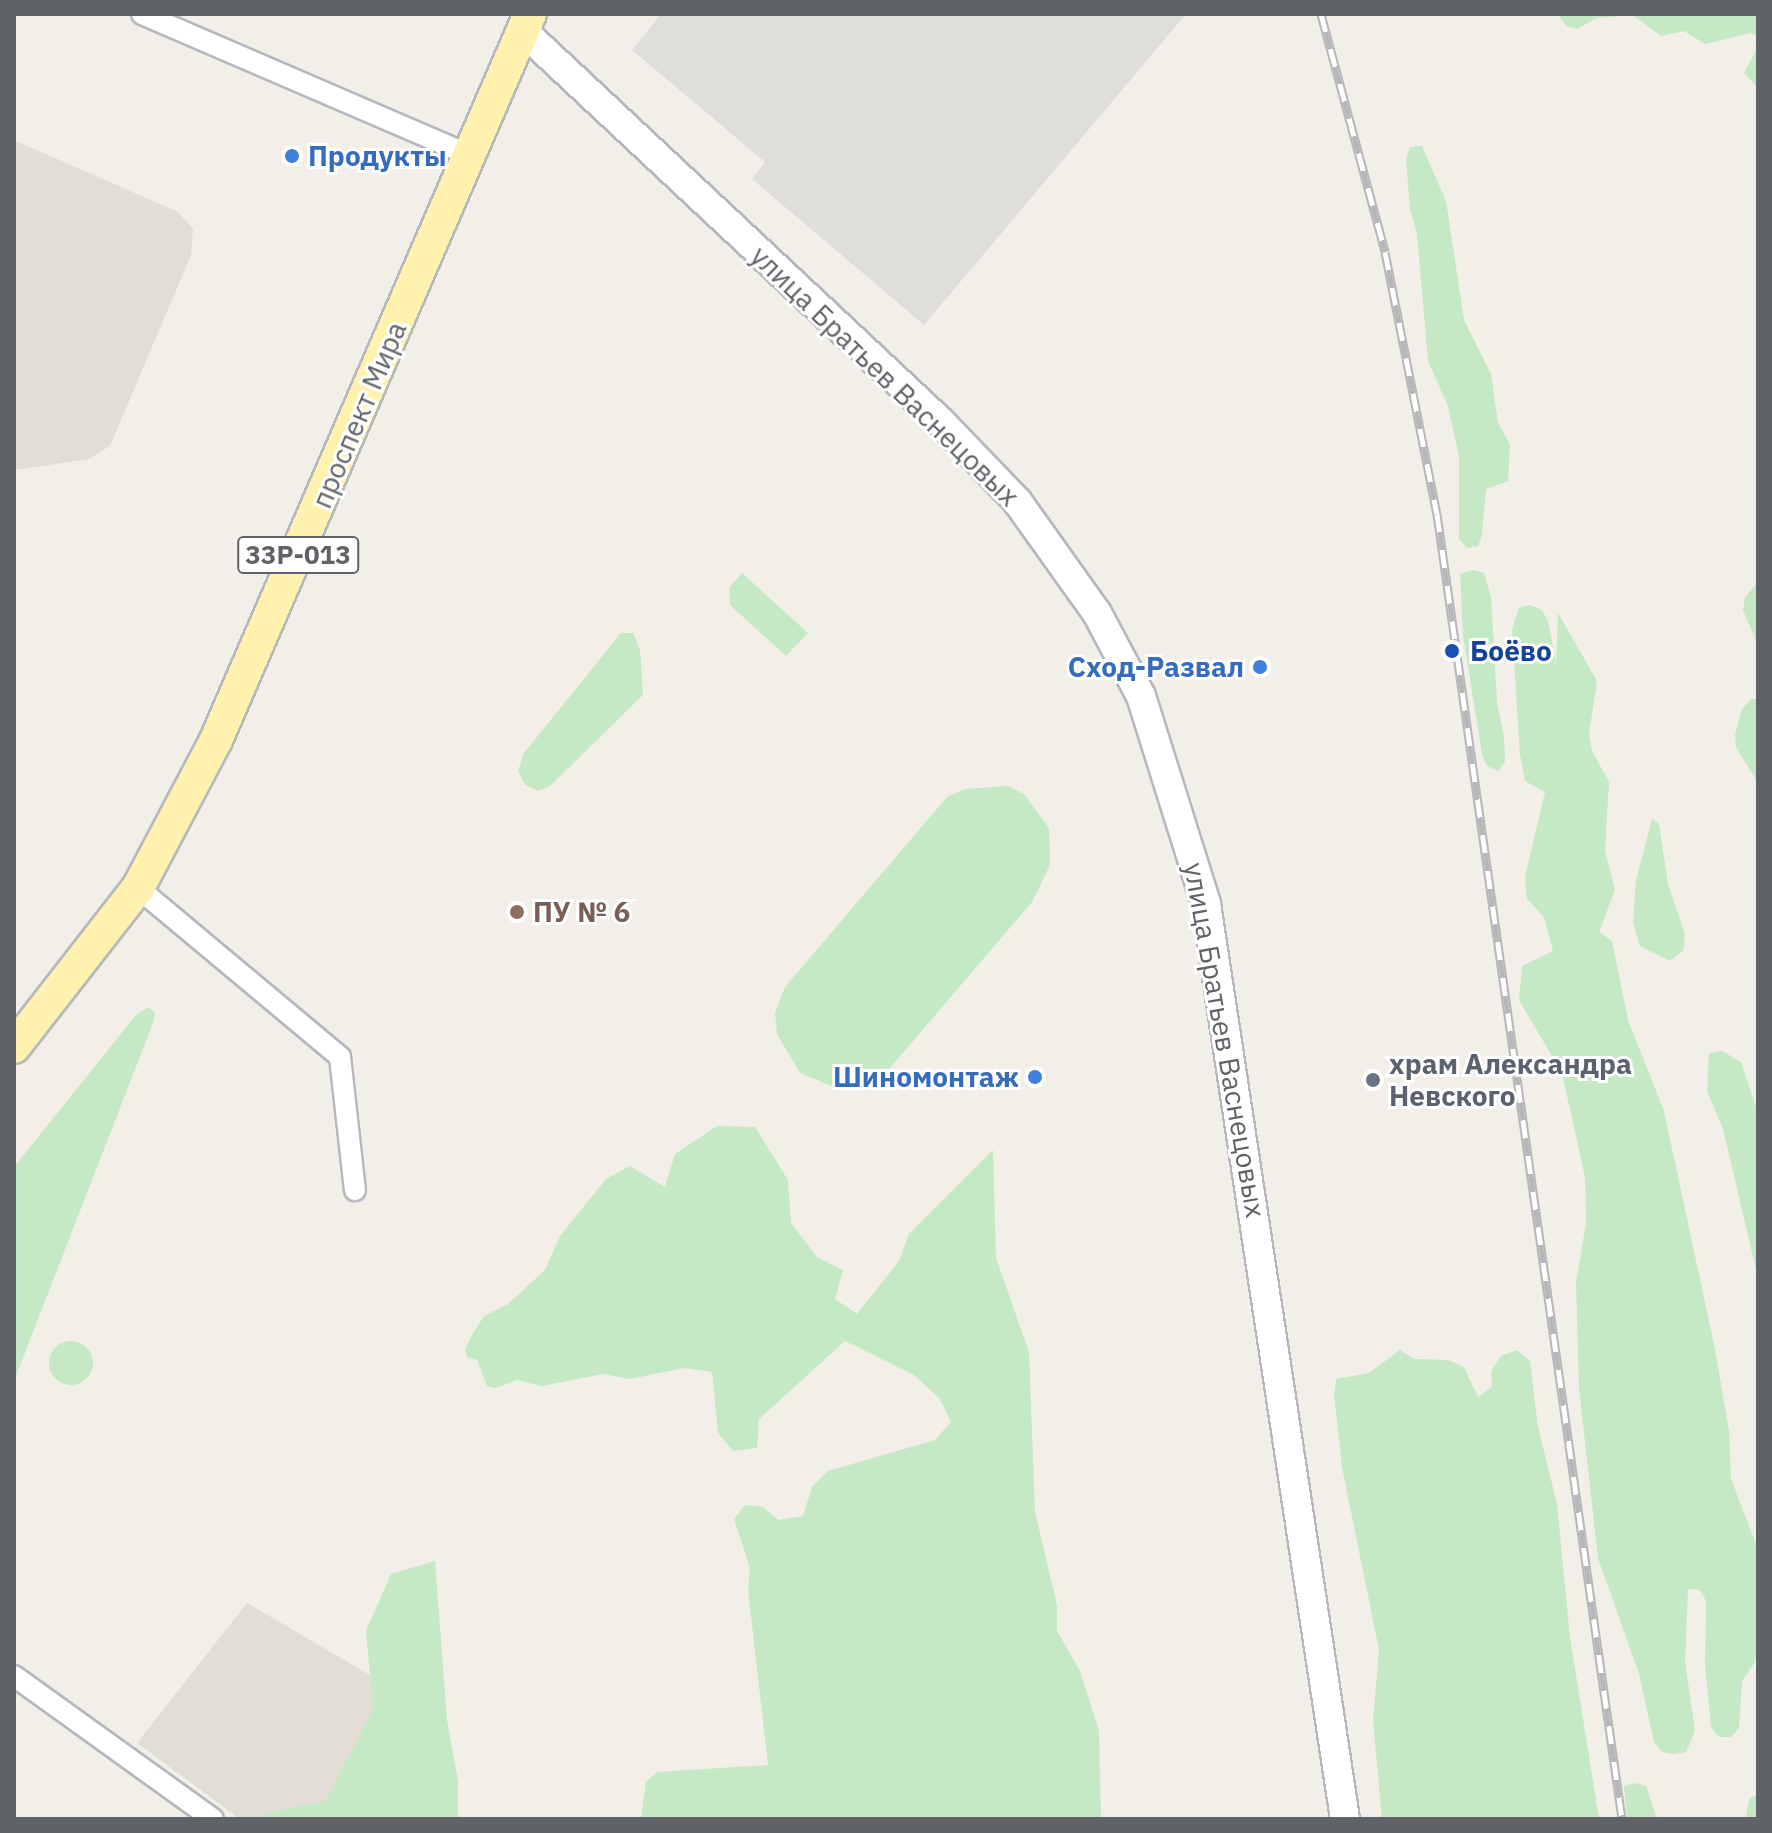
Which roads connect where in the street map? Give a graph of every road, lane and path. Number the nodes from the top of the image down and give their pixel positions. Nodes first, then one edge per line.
1 (142, 14) edge
2 (527, 22) edge
3 (471, 156) junction
4 (138, 888) junction
5 (14, 1047) edge
6 (355, 1190) dead end
7 (14, 1676) edge
8 (213, 1819) edge
9 (1345, 1819) edge

1 - 3 street
2 - 3 main road, проспект Мира / 33Р-013
2 - 9 main road, улица Братьев Васнецовых
3 - 4 main road, проспект Мира / 33Р-013
4 - 5 main road, проспект Мира / 33Р-013
4 - 6 street
7 - 8 street

